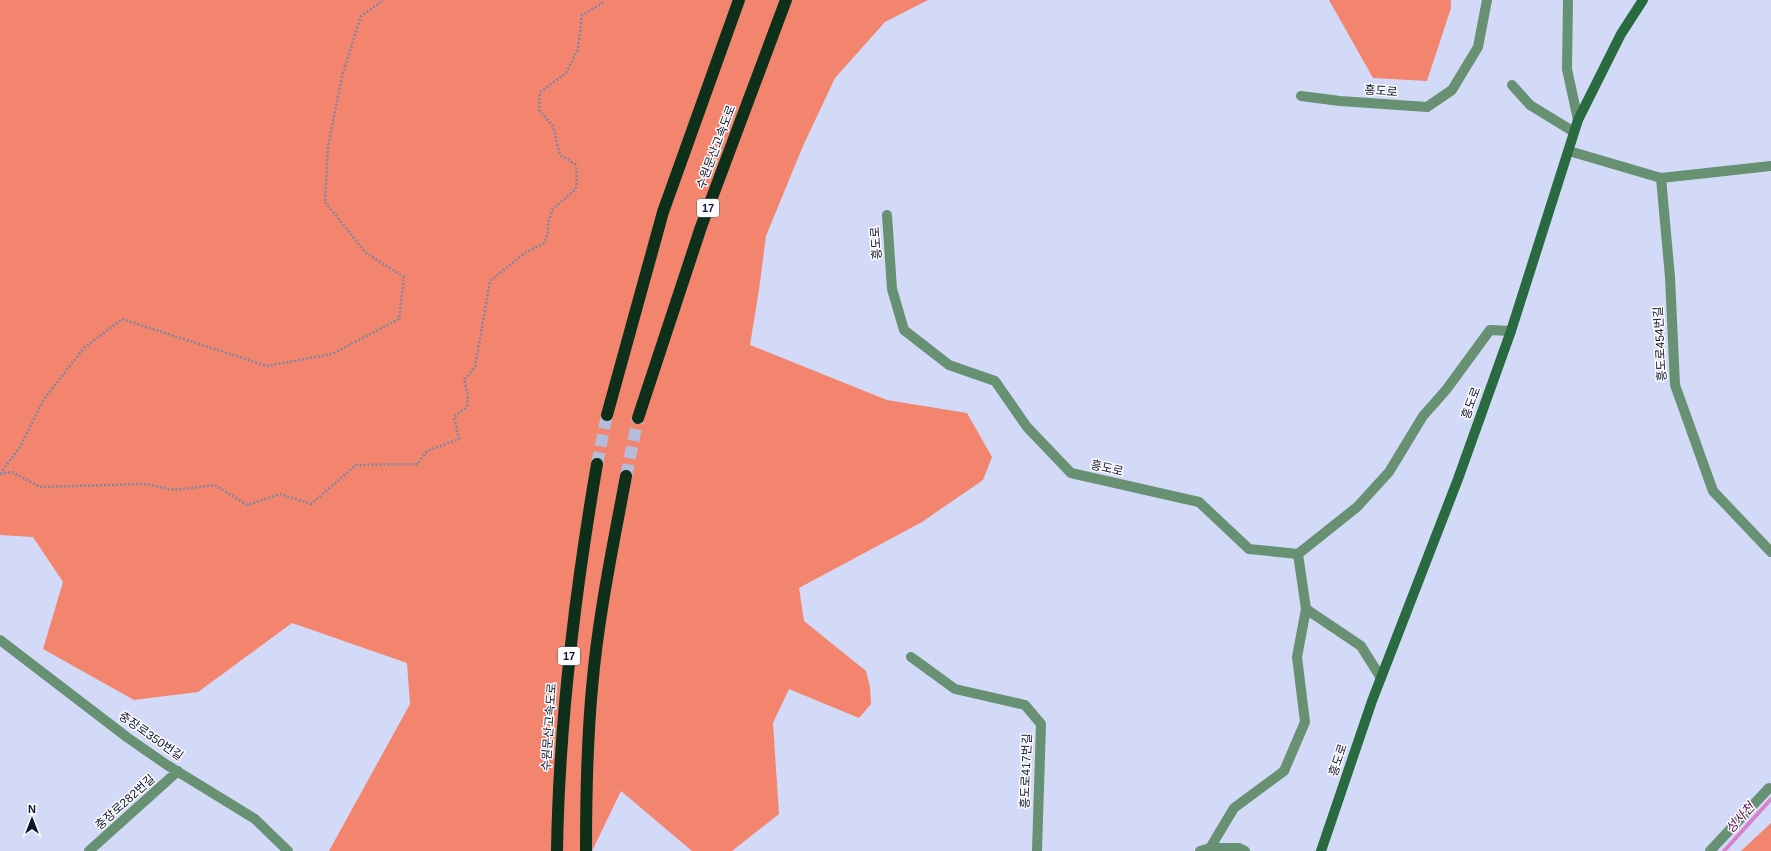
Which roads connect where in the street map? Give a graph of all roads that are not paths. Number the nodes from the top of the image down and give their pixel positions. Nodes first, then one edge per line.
1 (739, 0) edge
2 (786, 0) edge
3 (1487, 0) edge
4 (1568, 0) edge
5 (1643, 0) edge
6 (1512, 85) dead end
7 (1301, 96) dead end
8 (1578, 120) junction
9 (1574, 132) junction
10 (1569, 151) junction
11 (1771, 166) edge
12 (1661, 178) junction
13 (887, 215) dead end
14 (1511, 331) junction
15 (607, 414) tunnel mouth
16 (638, 418) tunnel mouth
17 (597, 464) tunnel mouth
18 (626, 476) tunnel mouth
19 (1771, 552) edge
20 (1298, 554) junction
21 (1306, 609) junction
22 (0, 640) edge
23 (911, 657) dead end
24 (1381, 678) junction
25 (178, 772) junction
26 (1769, 788) dead end
27 (1210, 848) junction
28 (89, 851) edge
29 (288, 851) edge
30 (557, 851) edge
31 (586, 851) edge
32 (1037, 851) edge
33 (1200, 851) edge
34 (1245, 851) edge
35 (1321, 851) edge
36 (1710, 851) edge

1 - 15 highway
2 - 16 highway, 수원문산고속도로 / 17
3 - 7 street, 흥도로
4 - 8 street
5 - 8 street, 흥도로
6 - 9 street
8 - 9 street, 흥도로
9 - 10 street, 흥도로
10 - 12 street
10 - 14 street, 흥도로
11 - 12 street
12 - 19 street, 흥도로454번길
13 - 20 street, 흥도로
14 - 20 street
14 - 24 street, 흥도로
17 - 30 highway, 수원문산고속도로 / 17
18 - 31 highway, 17
20 - 21 street
21 - 24 street
21 - 27 street
22 - 25 street, 충장로350번길
23 - 32 street, 흥도로417번길
24 - 35 street, 흥도로
25 - 28 street, 충장로282번길
25 - 29 street, 충장로350번길
26 - 36 street
27 - 33 street
27 - 34 street

